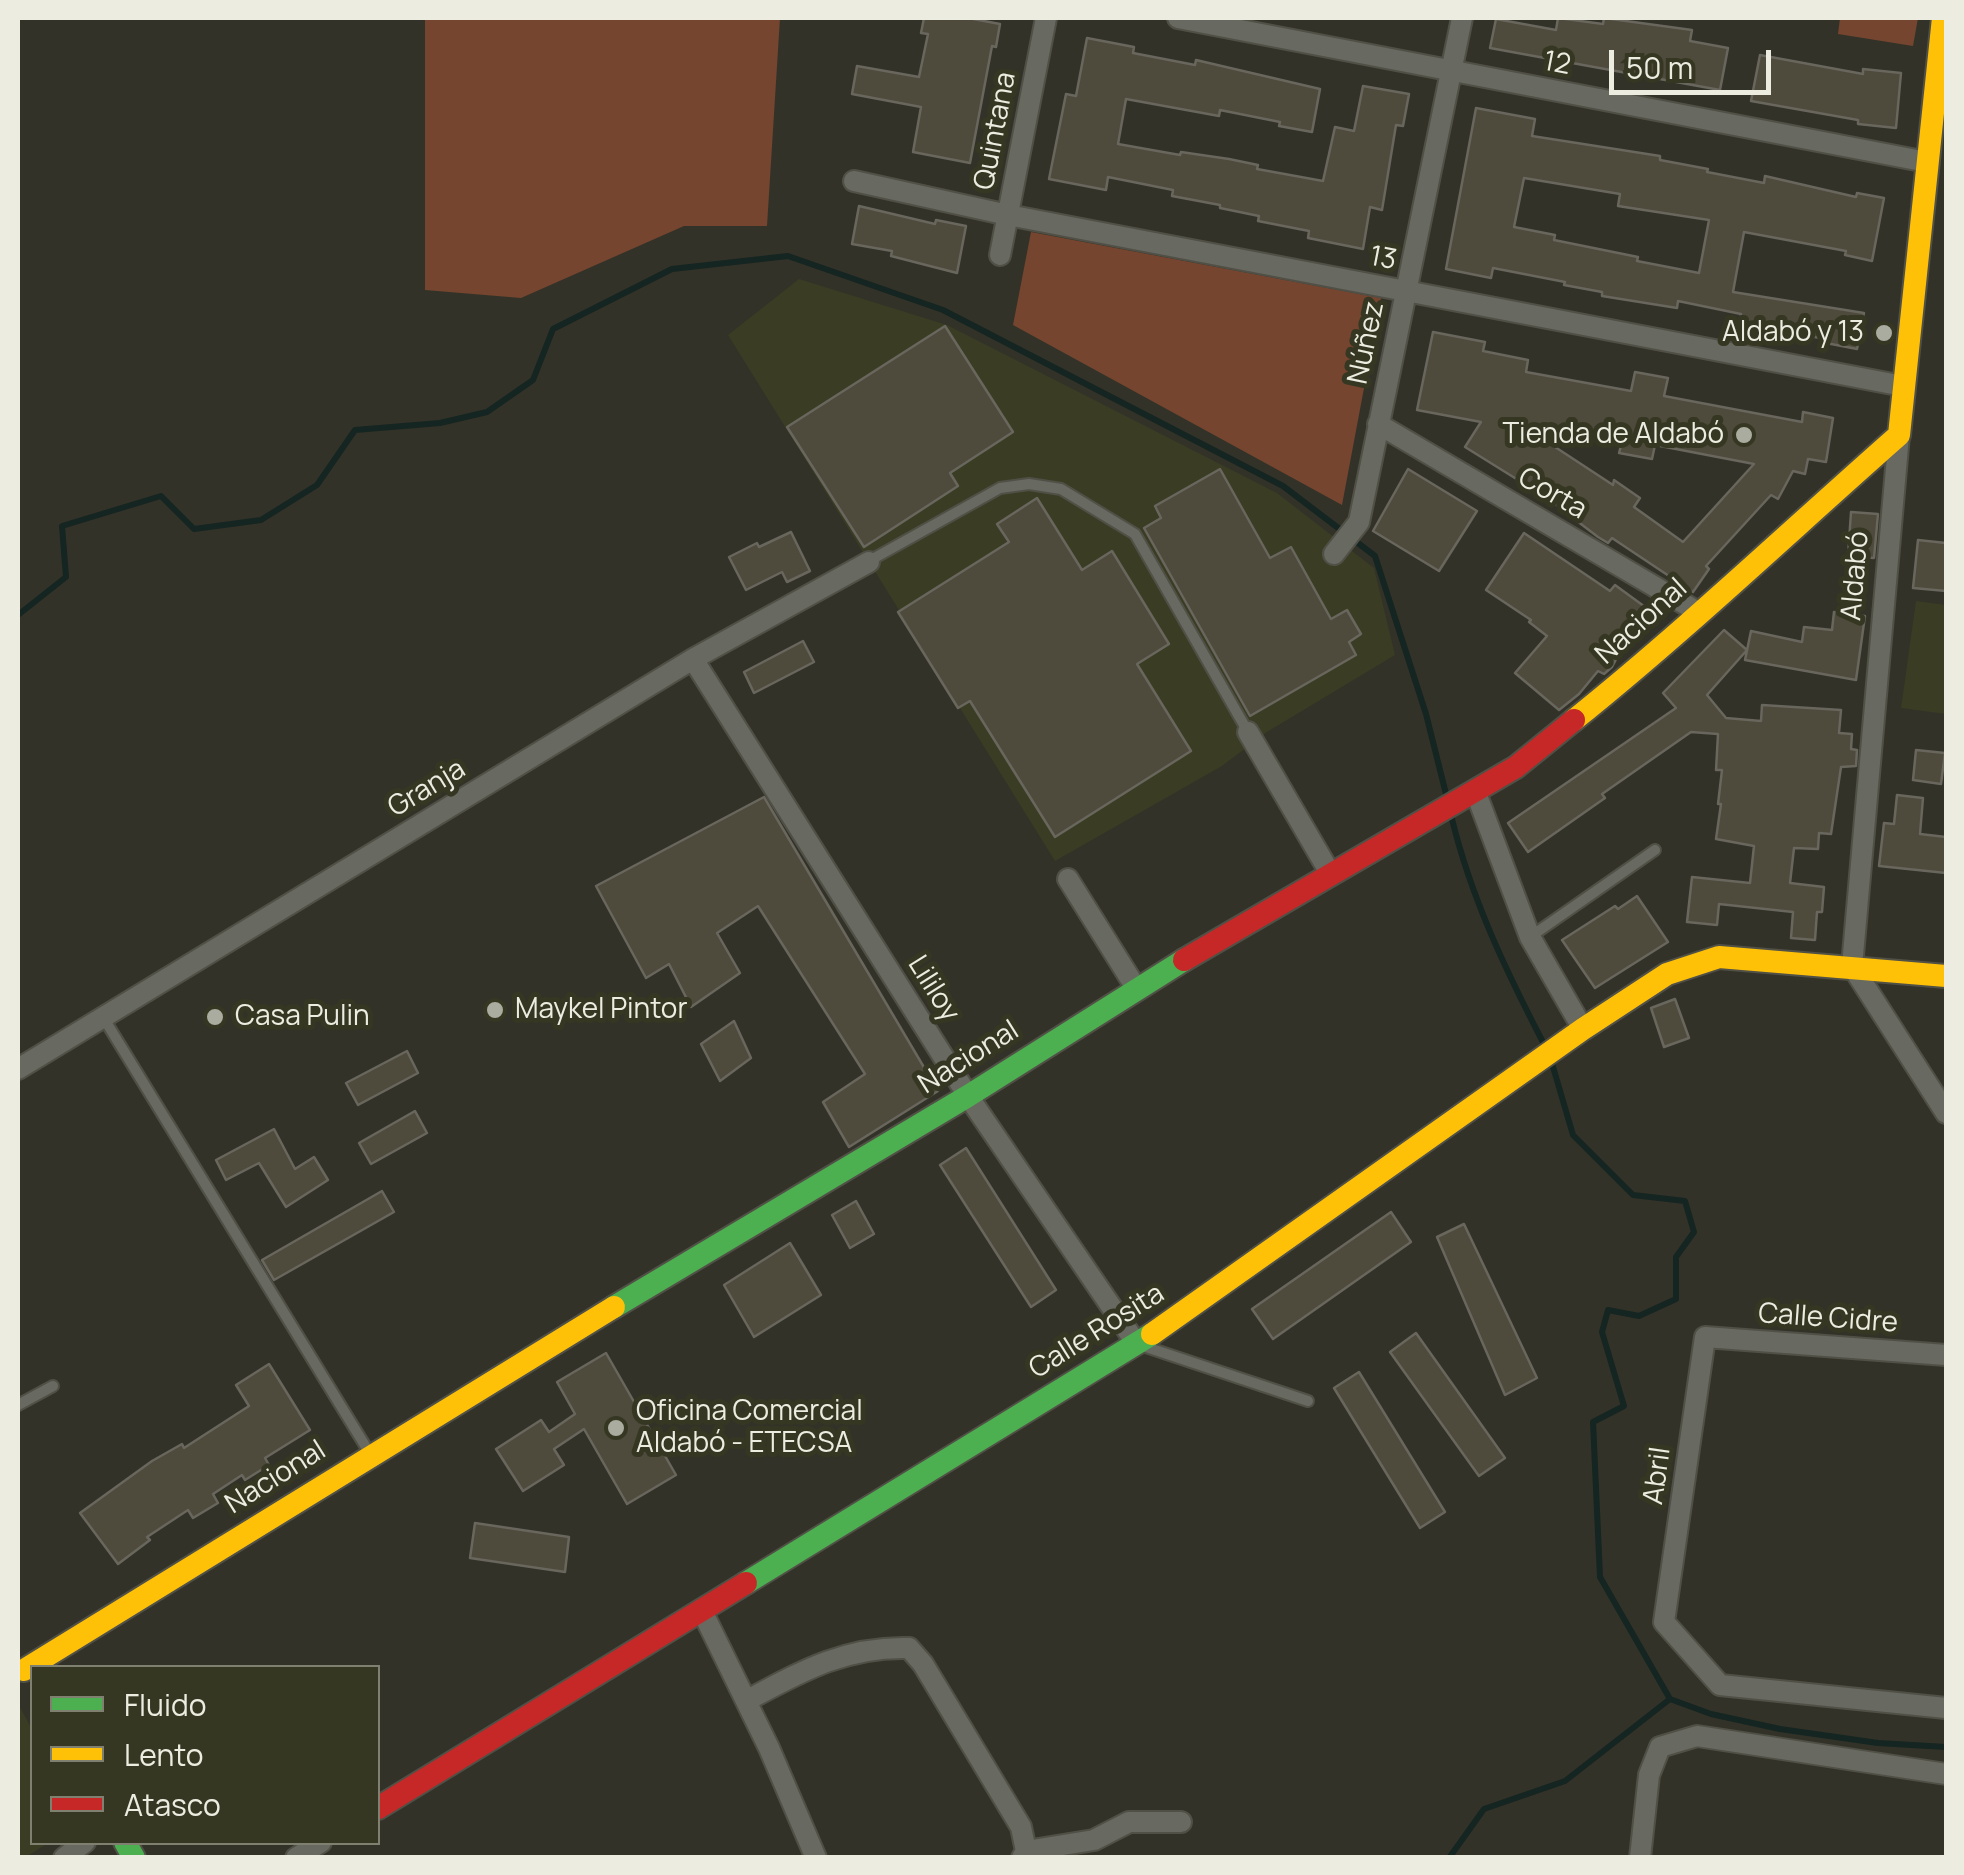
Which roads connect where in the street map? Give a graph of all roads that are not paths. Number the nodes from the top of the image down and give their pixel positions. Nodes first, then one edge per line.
1 (1046, 18) edge
2 (1178, 18) edge
3 (1462, 18) edge
4 (1944, 18) edge
5 (1452, 72) junction
6 (1927, 162) junction
7 (854, 180) dead end
8 (1008, 214) junction
9 (1000, 254) dead end
10 (1406, 291) junction
11 (1904, 386) junction
12 (1378, 424) junction
13 (1898, 434) junction
14 (1334, 554) dead end
15 (868, 562) joint
16 (1698, 612) junction
17 (693, 659) junction
18 (1248, 732) joint
19 (1469, 797) junction
20 (1656, 850) dead end
21 (1330, 873) junction
22 (1068, 879) dead end
23 (1530, 937) junction
24 (1852, 966) junction
25 (1946, 976) edge
26 (1136, 988) junction
27 (104, 1017) junction
28 (1583, 1028) junction
29 (18, 1070) edge
30 (968, 1096) junction
31 (1946, 1113) edge
32 (1706, 1337) joint
33 (1136, 1344) junction
34 (1946, 1356) edge
35 (53, 1386) dead end
36 (1308, 1401) dead end
37 (18, 1405) edge
38 (370, 1454) junction
39 (702, 1612) junction
40 (34, 1665) edge
41 (746, 1701) junction
42 (1946, 1708) edge
43 (1946, 1774) edge
44 (380, 1807) edge
45 (1181, 1822) dead end
46 (1024, 1854) edge
47 (816, 1858) edge
48 (1640, 1858) edge

1 - 8 street, Quintana
2 - 5 street, 12
3 - 5 street, Núñez
4 - 6 street, Aldabó
5 - 6 street, 12
5 - 10 street, Núñez
6 - 11 street, Aldabó
7 - 8 street, 13
8 - 9 street, Quintana
8 - 10 street, 13
10 - 11 street, 13
10 - 12 street, Núñez
11 - 13 street, Aldabó
12 - 14 street, Núñez
12 - 16 street, Corta
13 - 16 street, Nacional
13 - 24 street, Aldabó
15 - 17 street, Granja
15 - 18 lane
16 - 19 street, Nacional
17 - 27 street, Granja
17 - 30 street, Lililoy
18 - 21 street
19 - 21 street, Nacional
19 - 23 street
20 - 23 lane
21 - 26 street, Nacional
22 - 26 street
23 - 28 street
24 - 25 street, Calle Rosita
24 - 28 street, Calle Rosita
24 - 31 street
26 - 30 street, Nacional
27 - 29 street, Granja
27 - 38 lane
28 - 33 street, Calle Rosita
30 - 33 street, Lililoy
30 - 38 street, Nacional
32 - 34 street, Calle Cidre
32 - 42 street, Abril
33 - 36 lane
33 - 39 street, Calle Rosita
35 - 37 lane
38 - 40 street, Nacional
39 - 41 street
39 - 44 street, Calle Rosita
41 - 46 street
41 - 47 street
43 - 48 street
45 - 46 street

